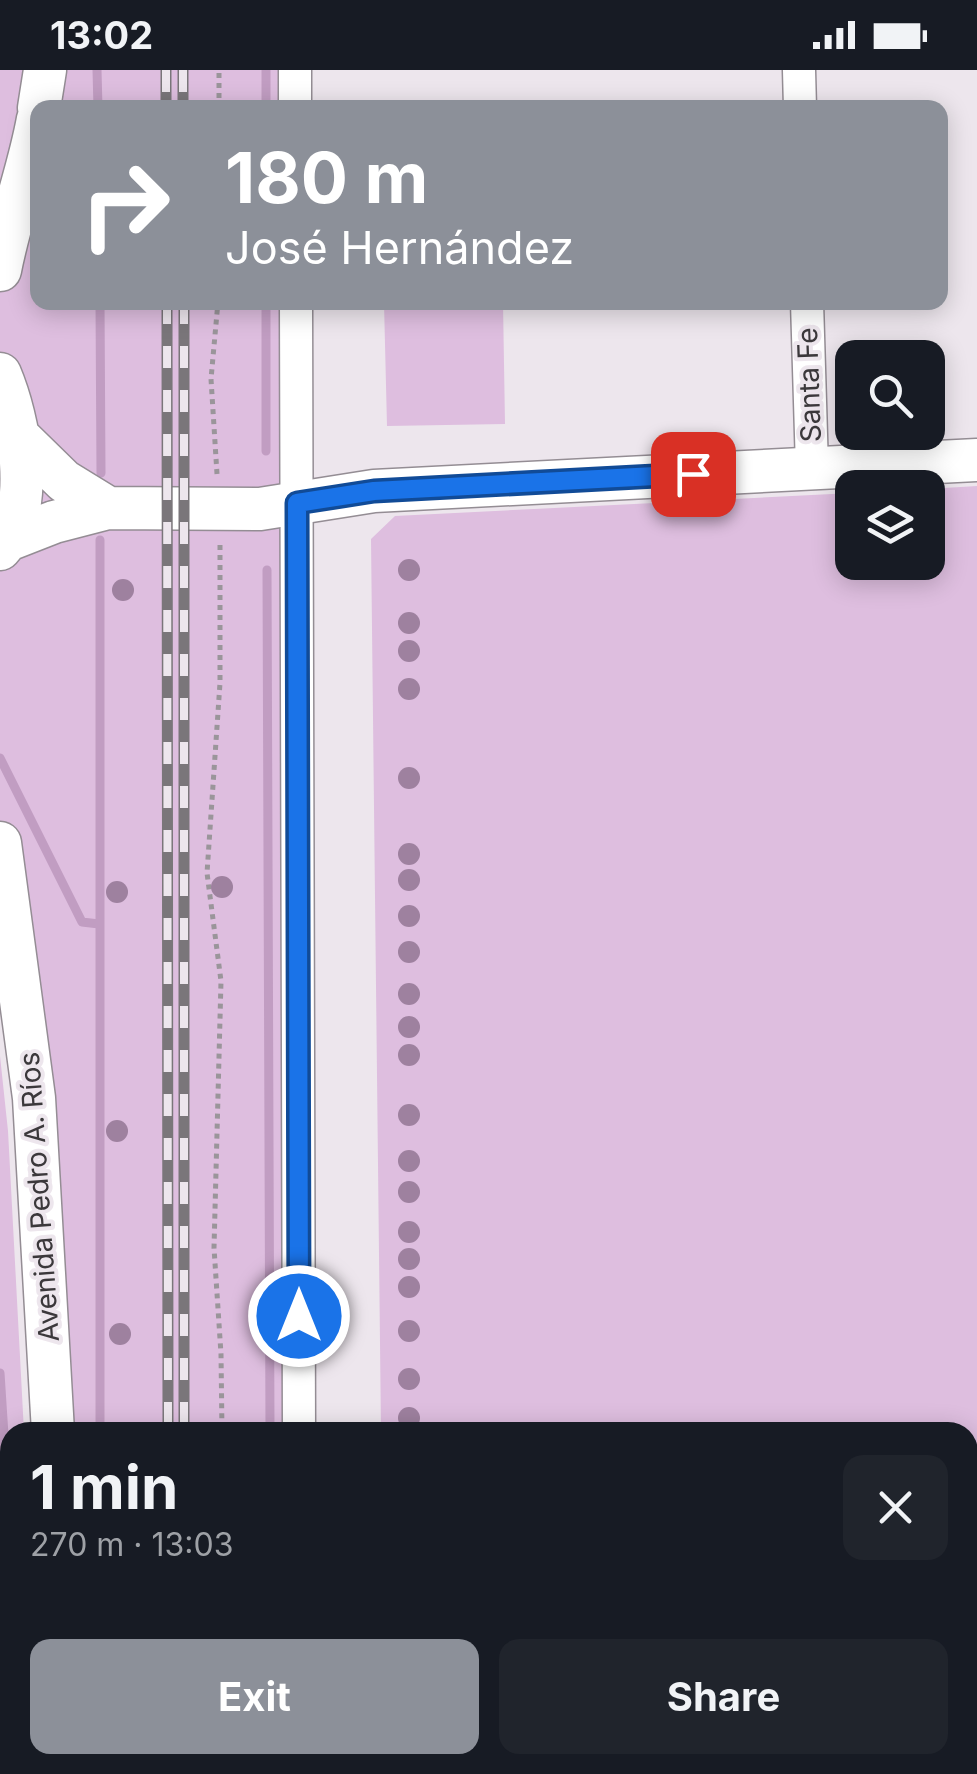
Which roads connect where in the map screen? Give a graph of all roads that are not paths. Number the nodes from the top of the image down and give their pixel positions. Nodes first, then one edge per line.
1 (45, 70) edge
2 (295, 70) edge
3 (799, 70) edge
4 (41, 100) edge
5 (295, 100) edge
6 (800, 100) edge
7 (30, 163) edge
8 (4, 230) edge
9 (0, 270) edge
10 (296, 310) edge
11 (807, 310) edge
12 (0, 374) edge
13 (19, 437) junction
14 (977, 460) edge
15 (812, 468) junction
16 (297, 503) junction
17 (108, 508) junction
18 (4, 544) edge
19 (0, 843) edge
20 (53, 1422) edge
21 (299, 1422) edge

1 - 4 main road
2 - 5 street
3 - 6 street
7 - 8 main road
8 - 9 main road
10 - 16 street
11 - 15 street, Santa Fe
12 - 13 main road
13 - 17 main road
13 - 18 main road
14 - 15 main road
15 - 16 main road
16 - 17 main road
16 - 21 street
17 - 18 main road
19 - 20 main road, Avenida Pedro A. Ríos

